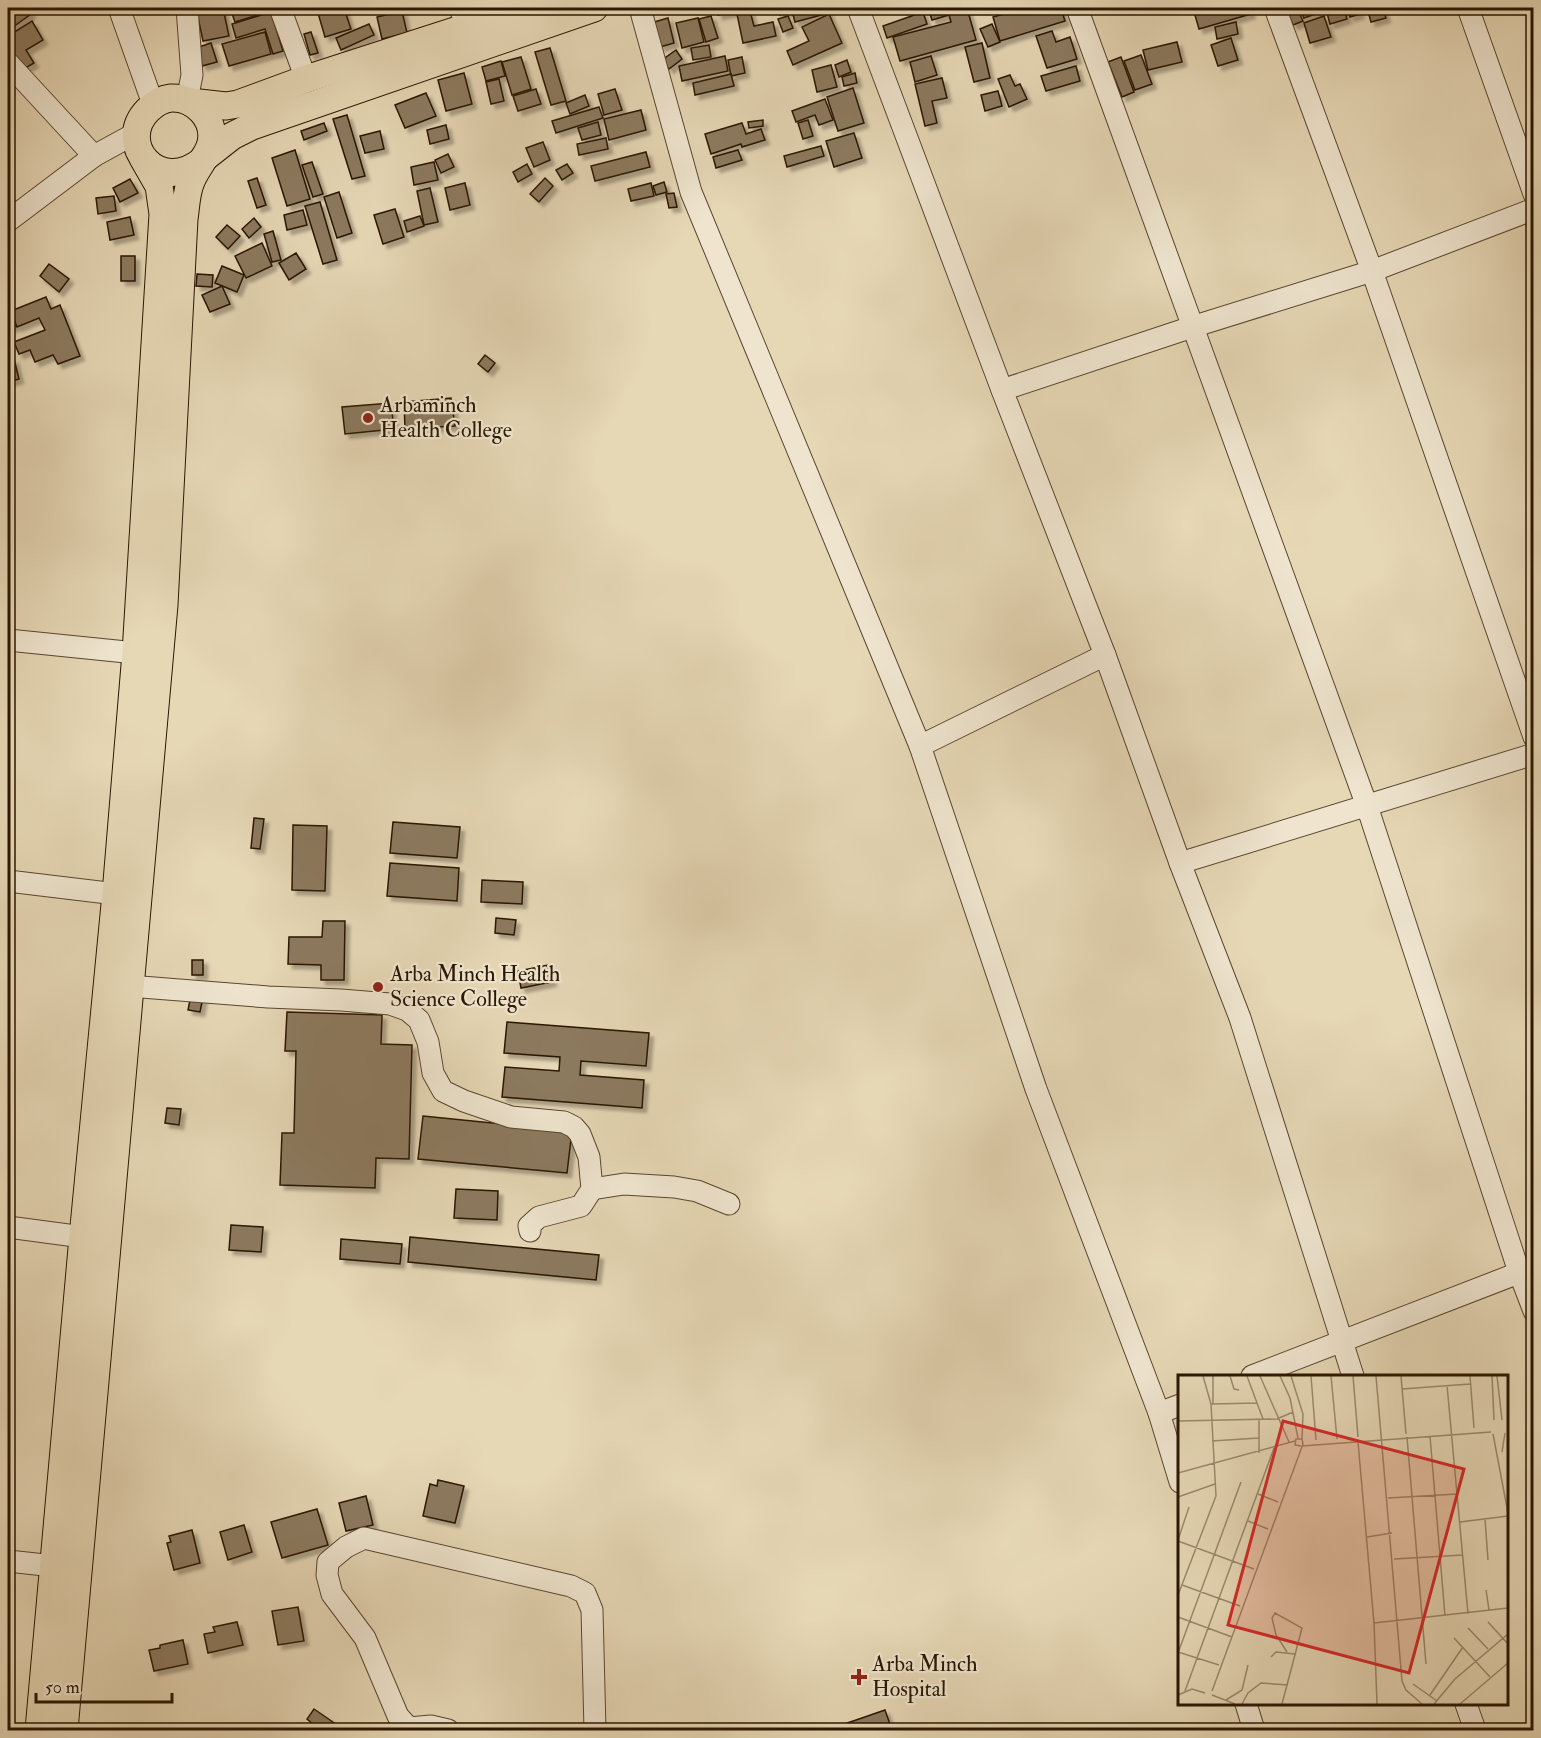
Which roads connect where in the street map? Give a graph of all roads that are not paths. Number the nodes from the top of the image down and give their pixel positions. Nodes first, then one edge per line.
1 (118, 8) edge
2 (187, 8) edge
3 (280, 8) edge
4 (521, 8) edge
5 (594, 8) edge
6 (640, 8) edge
7 (858, 8) edge
8 (1077, 8) edge
9 (1275, 8) edge
10 (1468, 8) edge
11 (463, 17) edge
12 (8, 63) edge
13 (306, 79) junction
14 (189, 101) junction
15 (153, 104) junction
16 (139, 143) junction
17 (94, 156) junction
18 (203, 160) junction
19 (1533, 194) edge
20 (1533, 209) edge
21 (8, 221) edge
22 (1372, 271) junction
23 (1192, 327) junction
24 (1002, 390) junction
25 (8, 640) edge
26 (136, 653) junction
27 (1105, 656) junction
28 (1533, 737) edge
29 (920, 746) junction
30 (1533, 754) edge
31 (1367, 806) junction
32 (1180, 863) junction
33 (8, 881) edge
34 (116, 894) junction
35 (118, 986) junction
36 (592, 1189) junction
37 (729, 1204) dead end
38 (8, 1227) edge
39 (530, 1231) dead end
40 (83, 1237) junction
41 (1526, 1270) edge
42 (1533, 1311) edge
43 (1341, 1342) junction
44 (1257, 1375) edge
45 (1352, 1375) edge
46 (1178, 1405) edge
47 (1159, 1413) junction
48 (1178, 1479) edge
49 (8, 1561) edge
50 (54, 1566) junction
51 (1246, 1705) edge
52 (1466, 1705) edge
53 (39, 1731) edge
54 (64, 1731) edge
55 (448, 1731) edge
56 (595, 1731) edge
57 (1254, 1731) edge
58 (1475, 1731) edge

1 - 15 street
2 - 14 street
3 - 13 street
4 - 11 main road
5 - 18 main road
6 - 29 street
7 - 24 street
8 - 23 street
9 - 22 street
10 - 19 street
11 - 13 main road
12 - 17 street
13 - 14 main road
14 - 15 main road
14 - 18 main road
15 - 16 main road
16 - 17 street
16 - 18 main road
16 - 26 main road
17 - 21 street
18 - 35 main road
20 - 22 street
22 - 23 street
22 - 28 street
23 - 24 street
23 - 31 street
24 - 27 street
25 - 26 street
26 - 34 main road
27 - 29 street
27 - 32 street
29 - 47 street
30 - 31 street
31 - 32 street
31 - 41 street
32 - 43 street
33 - 34 street
34 - 35 main road
35 - 36 street
35 - 40 main road
35 - 54 main road
36 - 37 street
36 - 39 street
38 - 40 street
40 - 50 main road
41 - 42 street
41 - 43 street
43 - 44 street
43 - 45 street
46 - 47 street
47 - 48 street
49 - 50 street
50 - 53 main road
51 - 57 street
52 - 58 street
55 - 56 street

